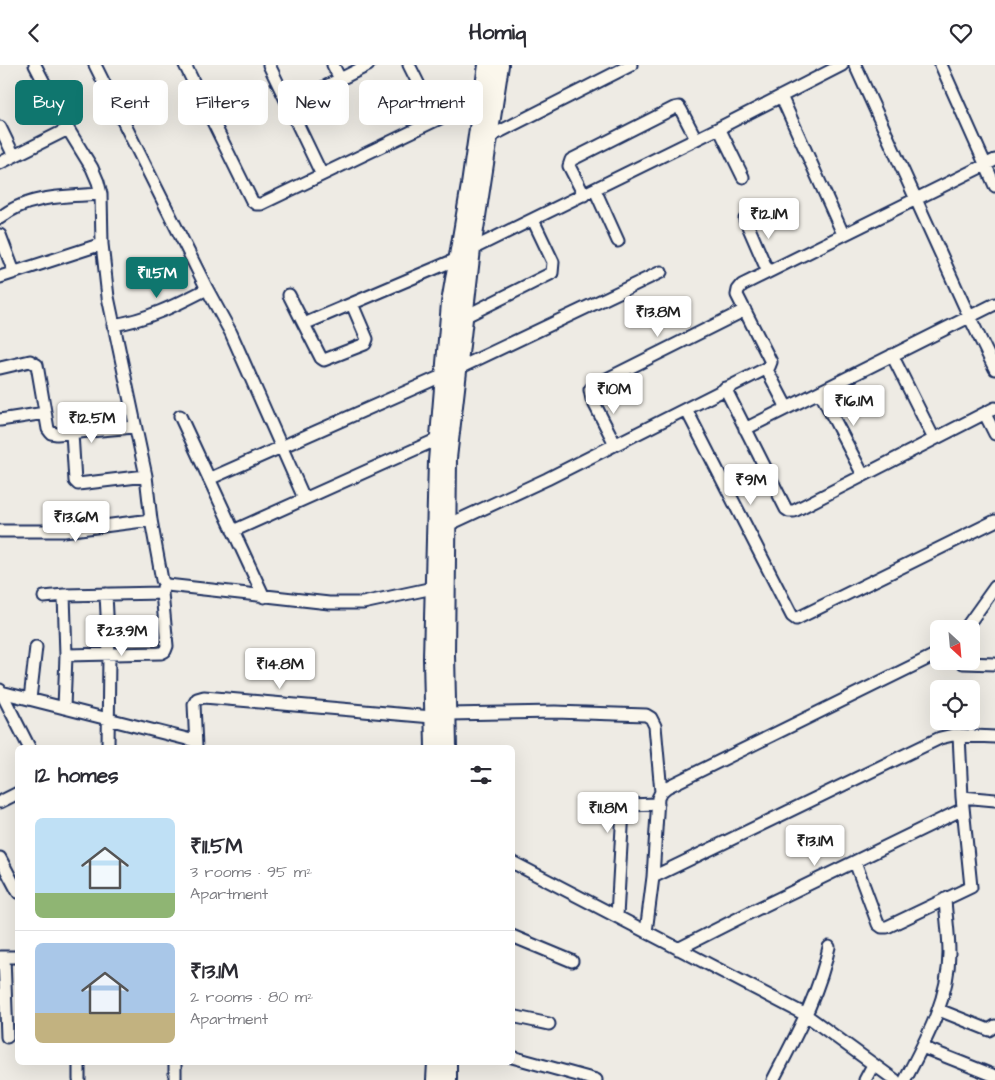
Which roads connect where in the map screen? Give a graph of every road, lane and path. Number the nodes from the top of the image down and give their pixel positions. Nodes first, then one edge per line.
1 (35, 65) edge
2 (95, 65) edge
3 (184, 65) edge
4 (268, 65) edge
5 (333, 65) edge
6 (368, 65) edge
7 (409, 65) edge
8 (486, 65) edge
9 (500, 65) edge
10 (631, 65) edge
11 (842, 65) edge
12 (855, 65) edge
13 (942, 65) edge
14 (340, 79) joint
15 (416, 80) edge
16 (278, 84) edge
17 (483, 90) edge
18 (781, 96) junction
19 (298, 125) edge
20 (423, 125) edge
21 (478, 125) edge
22 (0, 127) edge
23 (719, 128) junction
24 (68, 129) junction
25 (489, 137) junction
26 (696, 139) junction
27 (14, 156) junction
28 (0, 163) edge
29 (990, 163) edge
30 (321, 173) junction
31 (743, 177) dead end
32 (995, 186) edge
33 (589, 192) junction
34 (101, 194) junction
35 (916, 199) junction
36 (0, 218) edge
37 (745, 219) dead end
38 (533, 220) junction
39 (843, 234) junction
40 (0, 235) edge
41 (618, 241) dead end
42 (102, 244) junction
43 (472, 249) junction
44 (458, 259) junction
45 (14, 272) junction
46 (661, 272) dead end
47 (768, 272) junction
48 (0, 277) edge
49 (207, 289) junction
50 (289, 295) dead end
51 (352, 304) junction
52 (995, 304) edge
53 (745, 310) junction
54 (464, 317) junction
55 (968, 317) junction
56 (304, 324) junction
57 (113, 325) junction
58 (892, 355) junction
59 (766, 368) junction
60 (0, 369) edge
61 (995, 369) edge
62 (451, 372) junction
63 (725, 388) junction
64 (820, 392) junction
65 (787, 408) junction
66 (686, 409) junction
67 (990, 411) edge
68 (45, 413) junction
69 (180, 416) dead end
70 (0, 420) edge
71 (134, 427) junction
72 (745, 429) junction
73 (72, 433) junction
74 (995, 434) edge
75 (438, 439) junction
76 (934, 439) junction
77 (615, 445) junction
78 (282, 446) junction
79 (863, 475) junction
80 (146, 476) junction
81 (209, 479) junction
82 (304, 498) junction
83 (151, 520) junction
84 (995, 521) edge
85 (441, 525) junction
86 (0, 531) edge
87 (233, 531) junction
88 (163, 588) junction
89 (433, 588) junction
90 (994, 590) edge
91 (106, 594) junction
92 (64, 595) junction
93 (44, 597) dead end
94 (264, 597) junction
95 (972, 620) edge
96 (36, 647) dead end
97 (109, 654) junction
98 (66, 655) junction
99 (930, 657) edge
100 (980, 664) edge
101 (995, 664) edge
102 (0, 691) edge
103 (30, 699) junction
104 (64, 708) junction
105 (440, 716) junction
106 (107, 720) junction
107 (959, 735) junction
108 (995, 737) edge
109 (195, 744) edge
110 (28, 745) edge
111 (108, 745) edge
112 (434, 745) edge
113 (447, 745) edge
114 (661, 792) junction
115 (15, 794) edge
116 (995, 800) edge
117 (0, 802) edge
118 (963, 803) junction
119 (658, 804) junction
120 (0, 858) edge
121 (855, 862) junction
122 (515, 864) edge
123 (653, 877) junction
124 (15, 886) edge
125 (945, 899) junction
126 (617, 916) junction
127 (646, 932) junction
128 (515, 937) edge
129 (829, 947) dead end
130 (678, 949) junction
131 (2, 957) edge
132 (15, 957) edge
133 (572, 961) dead end
134 (939, 1010) junction
135 (806, 1015) junction
136 (515, 1017) edge
137 (549, 1024) dead end
138 (995, 1026) edge
139 (8, 1037) edge
140 (922, 1047) junction
141 (515, 1058) edge
142 (79, 1065) edge
143 (175, 1065) edge
144 (436, 1065) edge
145 (448, 1065) edge
146 (873, 1065) junction
147 (995, 1076) edge
148 (79, 1080) edge
149 (175, 1080) edge
150 (435, 1080) edge
151 (448, 1080) edge
152 (596, 1080) edge
153 (772, 1080) edge
154 (865, 1080) edge
155 (895, 1080) edge
156 (905, 1080) edge

1 - 24 street
2 - 49 street
3 - 30 street
4 - 16 street
5 - 14 street
6 - 14 street
7 - 15 street
8 - 17 highway
9 - 25 highway
10 - 25 street
11 - 18 street
12 - 35 street
13 - 29 street
18 - 23 street
18 - 39 street
19 - 30 street
20 - 30 street
21 - 44 highway
22 - 27 street
23 - 26 street
23 - 31 street
24 - 27 street
24 - 34 street
25 - 43 highway
26 - 33 street
26 - 33 street
27 - 28 street
29 - 32 street
29 - 35 street
33 - 38 street
33 - 41 street
34 - 36 street
34 - 42 street
35 - 39 street
35 - 55 street
37 - 47 street
38 - 43 street
38 - 54 street
39 - 47 street
40 - 45 street
42 - 45 street
42 - 57 street
43 - 54 highway
44 - 51 street
44 - 62 highway
45 - 48 street
46 - 62 street
47 - 53 street
49 - 57 street
49 - 78 street
50 - 56 street
51 - 56 street
51 - 56 street
52 - 55 street
53 - 59 street
53 - 77 street
54 - 62 highway
55 - 58 street
55 - 61 street
57 - 71 street
58 - 64 street
58 - 76 street
59 - 63 street
59 - 65 street
60 - 68 street
62 - 75 highway
62 - 78 street
62 - 85 highway
63 - 66 street
63 - 72 street
64 - 65 street
64 - 79 street
65 - 72 street
66 - 77 street
66 - 84 street
67 - 74 street
67 - 76 street
68 - 70 street
68 - 73 street
69 - 81 street
71 - 73 street
71 - 80 street
72 - 79 street
73 - 80 street
75 - 82 street
75 - 85 highway
76 - 79 street
77 - 85 street
78 - 81 street
78 - 82 street
80 - 83 street
81 - 87 street
82 - 87 street
83 - 86 street
83 - 88 street
85 - 89 highway
85 - 105 highway
87 - 94 street
88 - 91 street
88 - 94 street
88 - 97 street
89 - 94 street
89 - 105 highway
90 - 95 street
91 - 92 street
91 - 97 street
92 - 93 street
92 - 98 street
96 - 103 street
97 - 98 street
97 - 106 street
98 - 104 street
99 - 114 street
100 - 101 street
102 - 103 street
102 - 110 street
103 - 104 street
104 - 106 street
105 - 109 street
105 - 112 highway
105 - 113 highway
105 - 114 street
106 - 109 street
106 - 111 street
107 - 108 street
107 - 118 street
107 - 123 street
114 - 119 street
115 - 117 street
116 - 118 street
118 - 121 street
118 - 125 street
119 - 123 street
119 - 126 street
120 - 124 street
121 - 125 street
121 - 130 street
122 - 126 street
123 - 127 street
125 - 134 street
126 - 127 street
127 - 130 street
128 - 133 street
129 - 135 street
130 - 135 street
131 - 132 street
131 - 139 street
134 - 138 street
134 - 140 street
135 - 146 street
135 - 153 street
136 - 137 street
140 - 147 street
140 - 156 street
141 - 152 street
142 - 148 street
143 - 149 street
144 - 150 highway
145 - 151 highway
146 - 154 street
146 - 155 street

